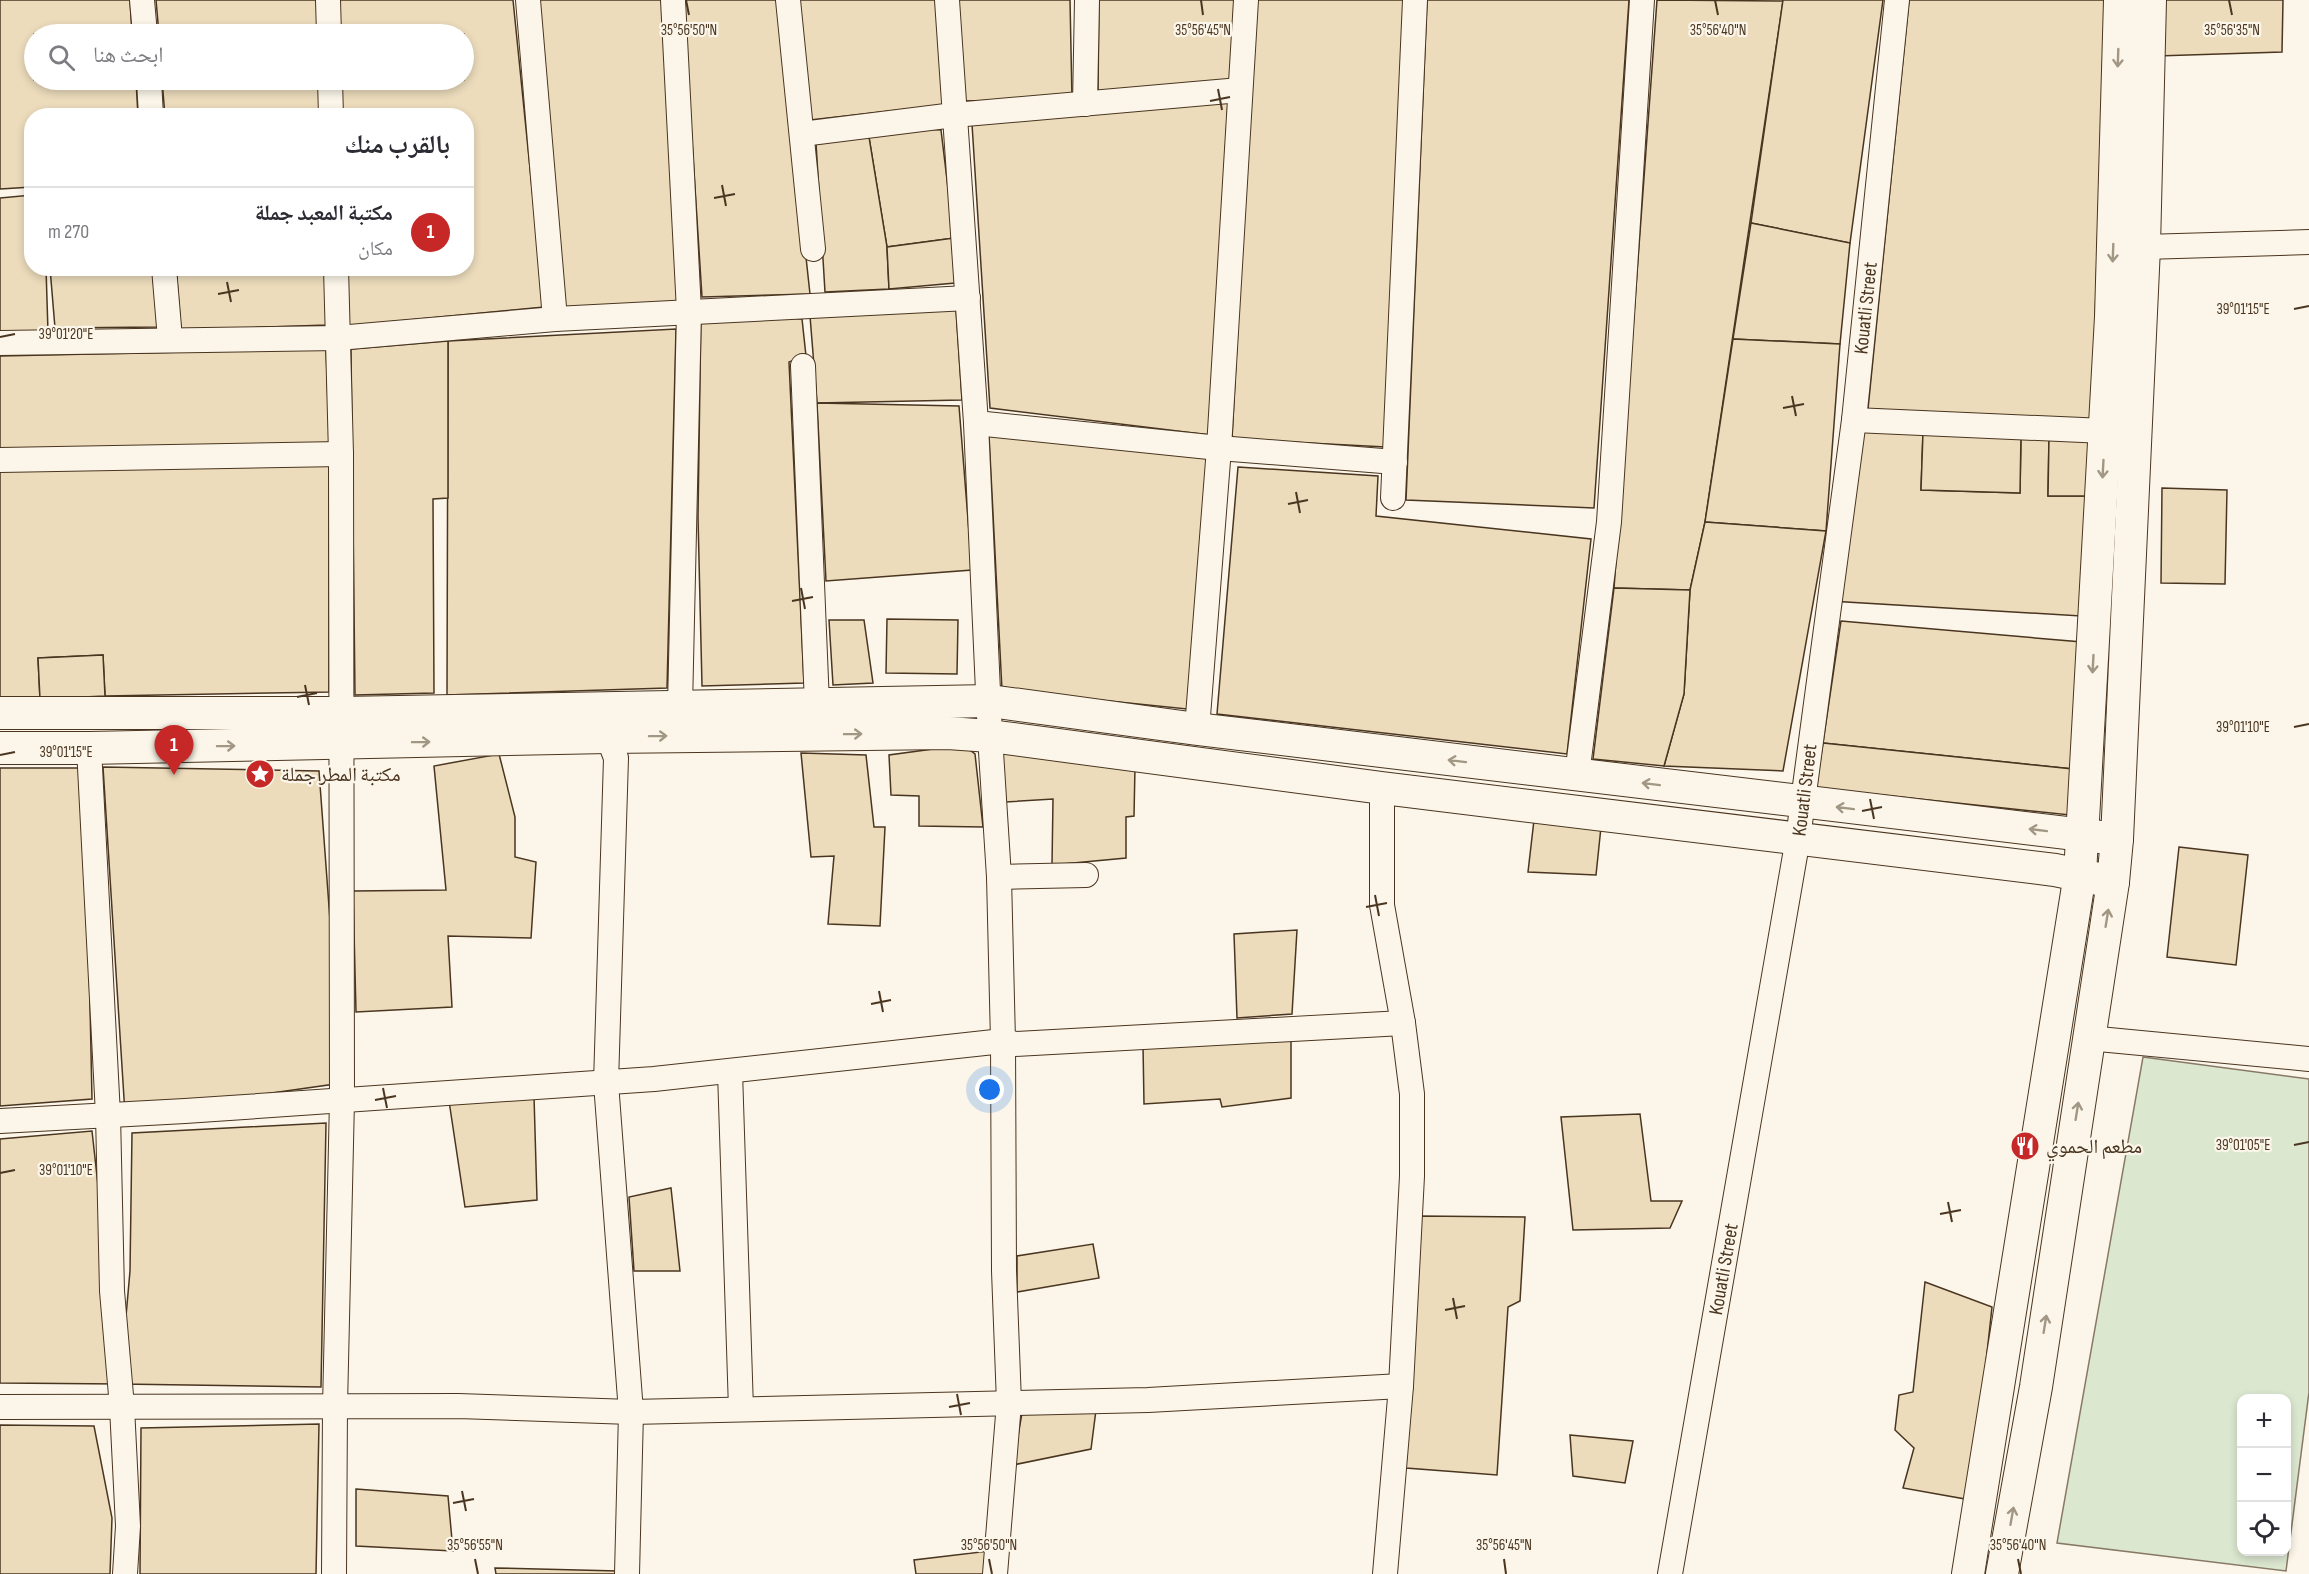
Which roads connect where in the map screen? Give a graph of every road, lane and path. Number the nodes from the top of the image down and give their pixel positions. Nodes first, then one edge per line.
1 (142, 0) edge
2 (328, 0) edge
3 (528, 0) edge
4 (673, 0) edge
5 (788, 0) edge
6 (947, 0) edge
7 (1087, 0) edge
8 (1246, 0) edge
9 (1414, 0) edge
10 (1642, 0) edge
11 (1897, 0) edge
12 (2120, 0) edge
13 (2150, 0) edge
14 (144, 24) edge
15 (329, 24) edge
16 (149, 90) edge
17 (331, 90) edge
18 (1240, 90) junction
19 (1085, 104) junction
20 (150, 108) edge
21 (332, 108) edge
22 (954, 115) junction
23 (802, 134) junction
24 (2309, 242) edge
25 (2144, 247) junction
26 (813, 249) dead end
27 (165, 276) edge
28 (336, 276) edge
29 (968, 298) junction
30 (689, 311) junction
31 (555, 319) junction
32 (338, 338) junction
33 (170, 339) junction
34 (0, 343) edge
35 (803, 366) dead end
36 (1854, 420) junction
37 (975, 423) junction
38 (2105, 431) junction
39 (1219, 448) junction
40 (341, 454) junction
41 (0, 460) edge
42 (1395, 462) junction
43 (1393, 498) dead end
44 (990, 701) junction
45 (817, 704) junction
46 (680, 707) junction
47 (342, 712) junction
48 (0, 713) edge
49 (1197, 729) junction
50 (608, 736) junction
51 (990, 736) junction
52 (342, 743) junction
53 (0, 748) edge
54 (89, 748) junction
55 (1577, 775) junction
56 (1382, 788) junction
57 (1802, 803) junction
58 (2084, 835) junction
59 (1798, 838) junction
60 (2117, 839) junction
61 (2080, 874) junction
62 (1086, 875) dead end
63 (999, 877) junction
64 (2113, 882) junction
65 (1403, 1023) junction
66 (2088, 1038) junction
67 (1003, 1041) junction
68 (2309, 1059) edge
69 (730, 1072) junction
70 (606, 1083) junction
71 (342, 1100) junction
72 (108, 1115) junction
73 (0, 1120) edge
74 (1401, 1386) junction
75 (1009, 1403) junction
76 (0, 1407) edge
77 (122, 1407) junction
78 (335, 1407) junction
79 (741, 1409) junction
80 (631, 1412) junction
81 (125, 1574) edge
82 (334, 1574) edge
83 (627, 1574) edge
84 (995, 1574) edge
85 (1384, 1574) edge
86 (1670, 1574) edge
87 (1968, 1574) edge
88 (2002, 1574) edge

1 - 14 street
2 - 15 street
3 - 31 street
4 - 30 street
5 - 23 street
6 - 22 street
7 - 19 street
8 - 18 street
9 - 42 street
10 - 55 street
11 - 36 street, Kouatli Street
12 -> 38 main road
13 - 25 main road
16 - 20 street
17 - 21 street
18 - 19 street
18 - 39 street
19 - 22 street
22 - 23 street
22 - 29 street
23 - 26 street
24 - 25 street
25 - 60 main road
27 - 33 street
28 - 32 street
29 - 30 street
29 - 37 street
30 - 31 street
30 - 46 street
31 - 32 street
32 - 33 street
32 - 40 street
33 - 34 street
35 - 45 street
36 - 38 street
36 - 57 street, Kouatli Street
37 - 39 street
37 - 44 street
38 -> 58 main road
39 - 42 street
39 - 49 street
40 - 41 street
40 - 47 street
42 - 43 street
44 - 45 main road
44 - 49 main road
44 - 51 street
45 - 46 main road
46 - 47 main road
47 - 48 main road
47 - 52 street
55 -> 49 main road
50 -> 51 main road
52 -> 50 main road
50 - 70 street
51 - 56 main road
51 - 63 street
54 -> 52 main road
52 - 71 street
53 - 54 main road
54 - 72 street
57 -> 55 main road
56 - 59 main road
56 - 65 street
58 -> 57 main road
57 - 59 street, Kouatli Street
58 - 60 main road
58 - 61 main road
59 - 61 main road
59 - 86 street, Kouatli Street
60 - 64 main road
61 - 64 main road
61 - 87 main road
62 - 63 street
63 - 67 street
66 -> 64 main road
65 - 67 street
65 - 74 street
66 - 68 street
88 -> 66 main road
67 - 69 street
67 - 75 street
69 - 70 street
69 - 79 street
70 - 71 street
70 - 80 street
71 - 72 street
71 - 78 street
72 - 73 street
72 - 77 street
74 - 75 street
74 - 85 street
75 - 79 street
75 - 84 street
76 - 77 street
77 - 78 street
77 - 81 street
78 - 80 street
78 - 82 street
79 - 80 street
80 - 83 street

